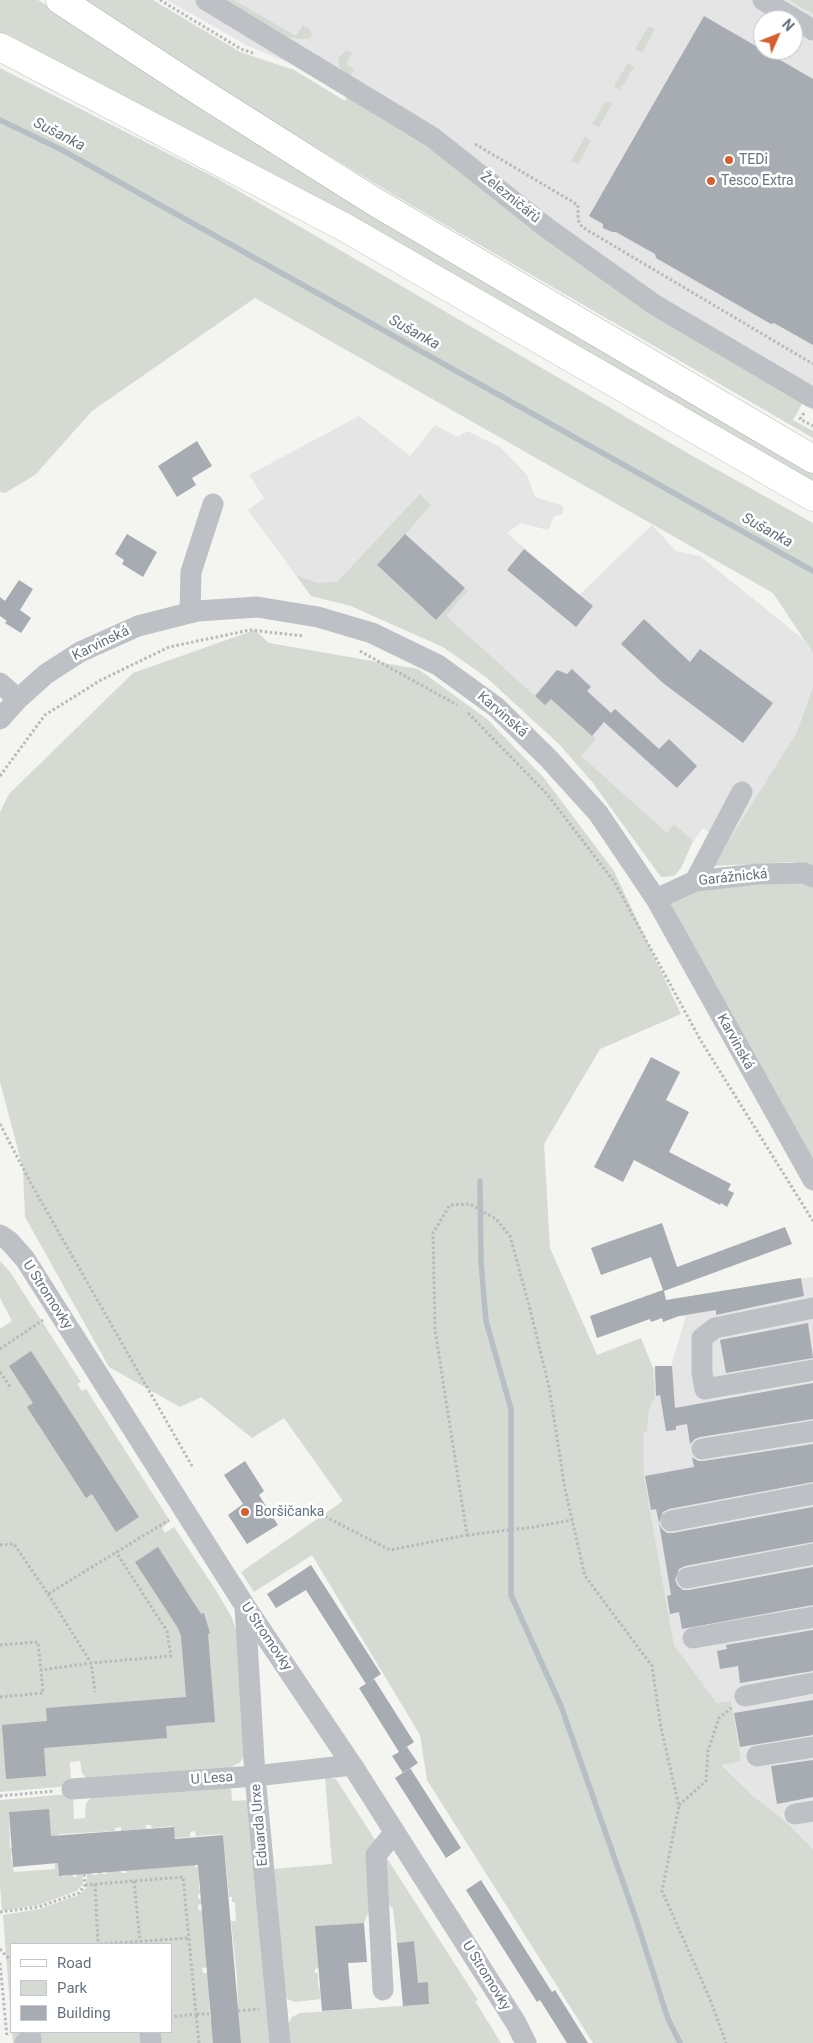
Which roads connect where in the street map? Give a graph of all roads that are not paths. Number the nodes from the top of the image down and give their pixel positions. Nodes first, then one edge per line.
1 (60, 0) edge
2 (206, 0) edge
3 (762, 0) edge
4 (813, 30) edge
5 (0, 47) edge
6 (813, 398) edge
7 (813, 459) edge
8 (813, 497) edge
9 (213, 504) dead end
10 (190, 613) junction
11 (0, 683) edge
12 (18, 699) junction
13 (0, 720) edge
14 (742, 792) dead end
15 (813, 878) edge
16 (695, 881) junction
17 (656, 899) junction
18 (813, 1180) edge
19 (0, 1235) edge
20 (813, 1308) edge
21 (813, 1370) edge
22 (813, 1431) edge
23 (702, 1449) dead end
24 (813, 1494) edge
25 (671, 1521) dead end
26 (813, 1554) edge
27 (687, 1578) dead end
28 (245, 1606) junction
29 (813, 1617) edge
30 (693, 1638) dead end
31 (813, 1683) edge
32 (745, 1696) road end
33 (813, 1747) edge
34 (757, 1756) dead end
35 (352, 1765) junction
36 (255, 1776) junction
37 (72, 1789) road end
38 (395, 1832) junction
39 (383, 1990) dead end
40 (30, 2033) edge
41 (25, 2043) edge
42 (280, 2043) edge
43 (526, 2043) edge

1 - 7 main road
2 - 6 street, Železničářů
3 - 4 street
5 - 8 main road
9 - 10 street
10 - 12 street, Karvinská
10 - 17 street, Karvinská
11 - 12 street
12 - 13 street, Karvinská
14 - 16 street
15 - 16 street, Garážnická
16 - 17 street, Garážnická
17 - 18 street, Karvinská
19 - 28 street, U Stromovky
20 - 21 street
22 - 23 street
24 - 25 street
26 - 27 street
28 - 35 street, U Stromovky
28 - 36 street, Eduarda Urxe
29 - 30 street
31 - 32 street
33 - 34 street
35 - 36 street, U Lesa
35 - 38 street, U Stromovky
36 - 37 street, U Lesa
36 - 42 street, Eduarda Urxe
38 - 39 street
38 - 43 street, U Stromovky
40 - 41 street

